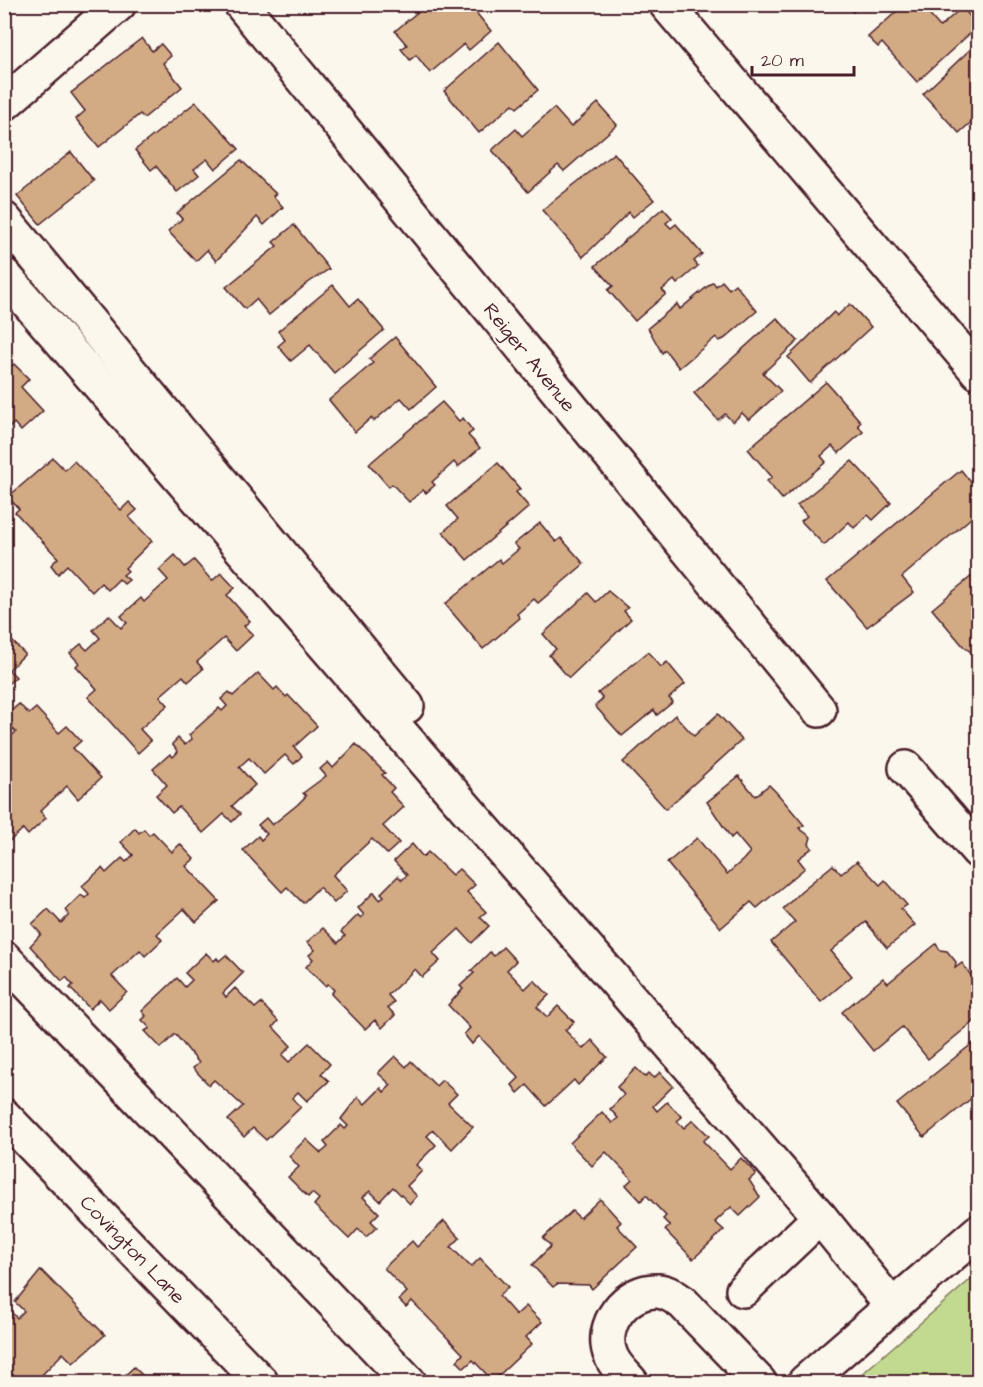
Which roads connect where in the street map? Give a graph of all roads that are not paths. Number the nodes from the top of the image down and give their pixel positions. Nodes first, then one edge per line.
1 (119, 4) edge
2 (241, 4) edge
3 (666, 4) edge
4 (4, 104) edge
5 (4, 219) edge
6 (4, 275) edge
7 (978, 372) edge
8 (819, 710) dead end
9 (906, 768) dead end
10 (473, 786) dead end
11 (978, 851) edge
12 (4, 958) edge
13 (4, 1116) edge
14 (820, 1216) junction
15 (978, 1232) edge
16 (743, 1290) dead end
17 (892, 1306) junction
18 (261, 1383) edge
19 (409, 1383) edge
20 (631, 1383) edge
21 (759, 1383) edge
22 (804, 1383) edge

1 - 4 street
2 - 8 street, Reiger Avenue
3 - 7 street
5 - 10 street
6 - 14 street
9 - 11 street
12 - 19 street
13 - 18 street, Covington Lane
14 - 16 street
14 - 17 street
15 - 17 street
17 - 22 street
20 - 21 street

